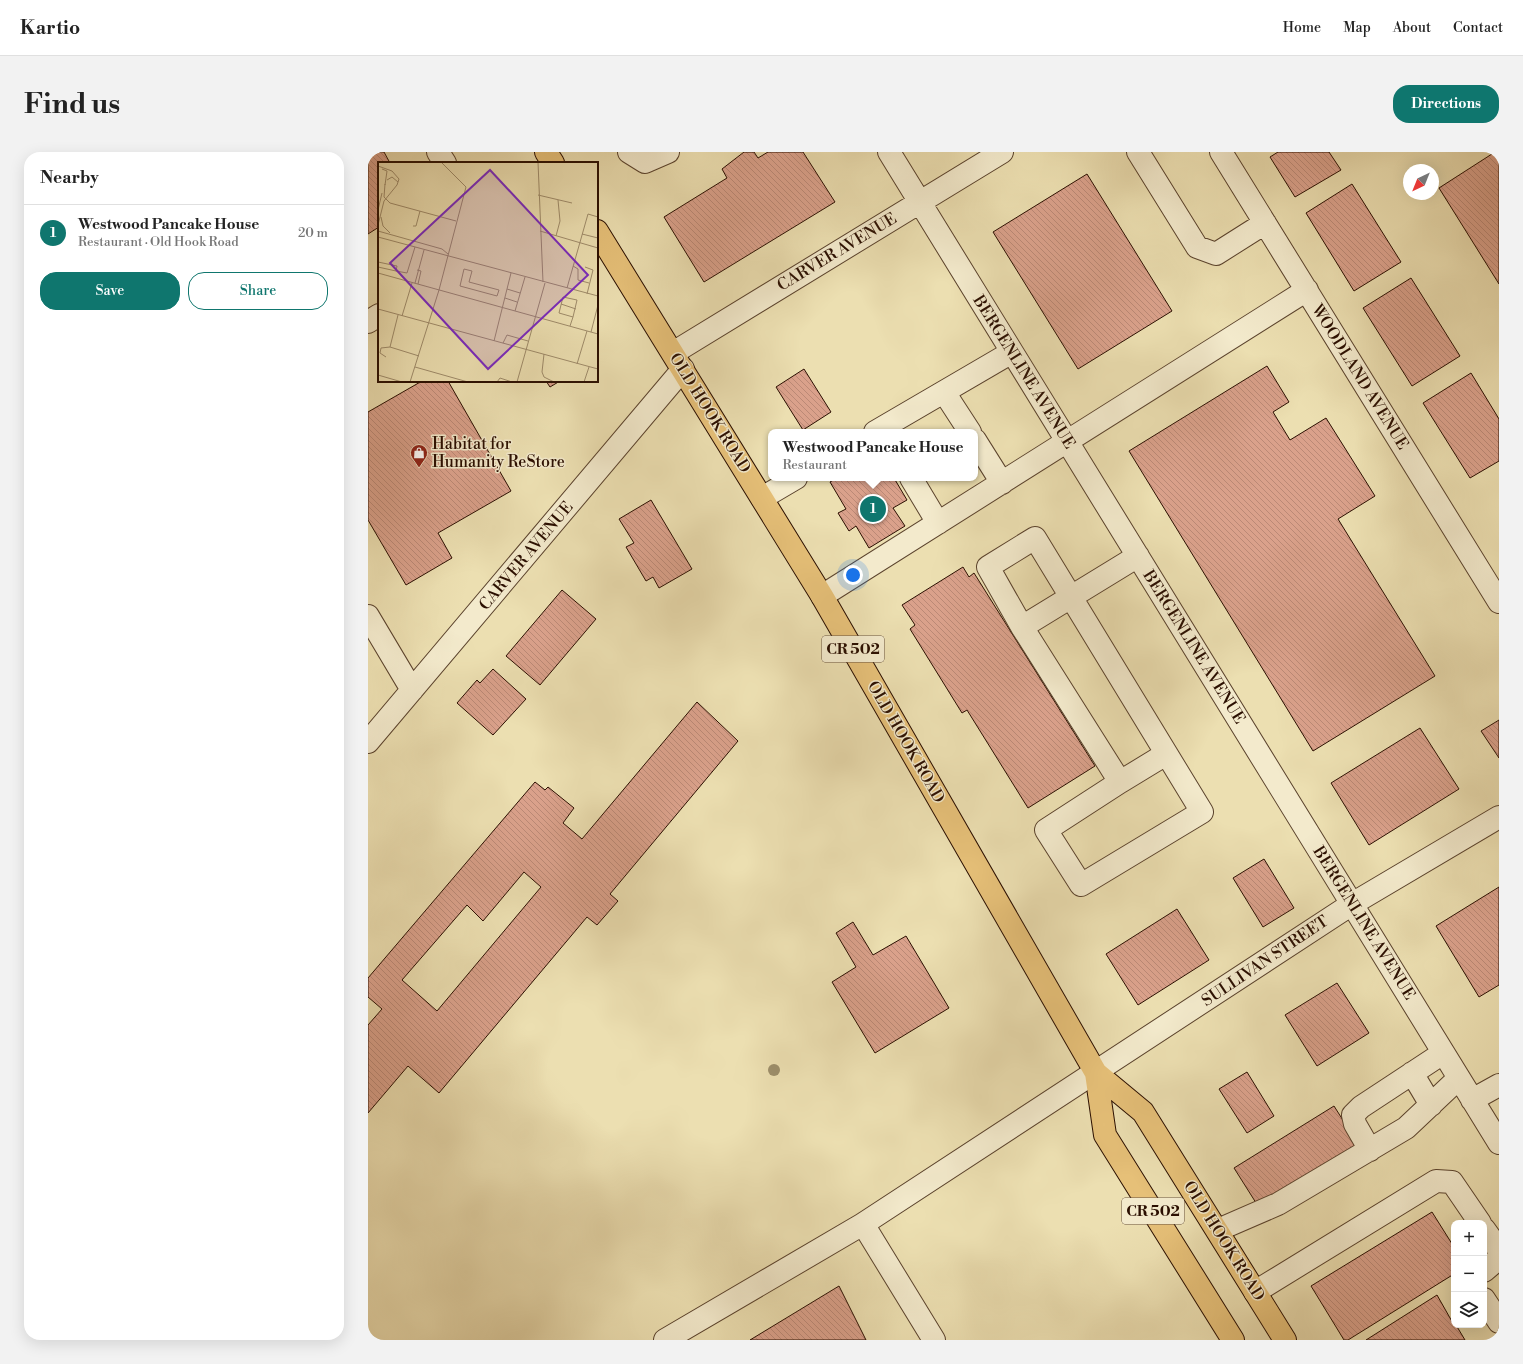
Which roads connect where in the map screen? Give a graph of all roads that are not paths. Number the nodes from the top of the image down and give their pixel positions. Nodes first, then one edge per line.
1 (438, 152) edge
2 (546, 152) edge
3 (629, 152) edge
4 (668, 152) edge
5 (889, 152) edge
6 (1002, 152) edge
7 (1138, 152) edge
8 (1221, 152) edge
9 (444, 162) edge
10 (552, 162) edge
11 (920, 202) junction
12 (1265, 223) junction
13 (598, 233) edge
14 (1307, 290) junction
15 (1012, 352) junction
16 (678, 361) junction
17 (944, 392) junction
18 (883, 429) edge
19 (968, 429) edge
20 (1067, 442) junction
21 (978, 445) edge
22 (791, 481) edge
23 (913, 481) edge
24 (1002, 483) junction
25 (762, 498) junction
26 (938, 523) junction
27 (1138, 556) junction
28 (822, 596) junction
29 (1070, 597) junction
30 (1499, 602) edge
31 (368, 616) edge
32 (1022, 626) junction
33 (412, 690) junction
34 (368, 742) edge
35 (1166, 754) junction
36 (1117, 776) junction
37 (1499, 817) edge
38 (1352, 904) junction
39 (1443, 1053) junction
40 (1096, 1073) junction
41 (1412, 1073) junction
42 (1459, 1078) junction
43 (1499, 1084) edge
44 (1472, 1100) junction
45 (1431, 1105) junction
46 (1499, 1143) edge
47 (1370, 1150) junction
48 (1478, 1220) edge
49 (863, 1224) junction
50 (1218, 1230) junction
51 (1487, 1232) edge
52 (1499, 1250) edge
53 (1499, 1258) edge
54 (1487, 1268) edge
55 (1255, 1292) junction
56 (1487, 1304) edge
57 (1499, 1322) edge
58 (665, 1340) edge
59 (934, 1340) edge
60 (1234, 1340) edge
61 (1285, 1340) edge

1 - 9 street
2 - 10 main road
3 - 4 street
5 - 11 street, BERGENLINE AVENUE
6 - 11 street, CARVER AVENUE
7 - 12 street
8 - 12 street, WOODLAND AVENUE
11 - 15 street, BERGENLINE AVENUE
11 - 16 street, CARVER AVENUE
12 - 14 street, WOODLAND AVENUE
13 - 16 main road, OLD HOOK ROAD / CR 502
14 - 20 street
14 - 30 street, WOODLAND AVENUE
15 - 17 street
15 - 20 street, BERGENLINE AVENUE
16 - 25 main road, OLD HOOK ROAD / CR 502
16 - 33 street, CARVER AVENUE
17 - 18 street
17 - 19 street
20 - 24 street
20 - 27 street, BERGENLINE AVENUE
21 - 24 street
22 - 25 street
23 - 26 street
24 - 26 street
25 - 28 main road, OLD HOOK ROAD / CR 502
26 - 28 street
27 - 29 street
27 - 38 street, BERGENLINE AVENUE
28 - 40 main road, OLD HOOK ROAD / CR 502
29 - 32 street
29 - 32 street
29 - 35 street
31 - 33 street
32 - 36 street
33 - 34 street, CARVER AVENUE
35 - 36 street
35 - 36 street
37 - 38 street, SULLIVAN STREET
38 - 39 street, BERGENLINE AVENUE
38 - 40 street, SULLIVAN STREET
39 - 41 street
39 - 42 street, BERGENLINE AVENUE
40 - 49 street, SULLIVAN STREET
40 - 50 main road, OLD HOOK ROAD / CR 502
40 - 60 main road, OLD HOOK ROAD / CR 502
41 - 45 street
41 - 47 street
42 - 44 street, BERGENLINE AVENUE
42 - 45 street
43 - 44 street
44 - 46 street, BERGENLINE AVENUE
45 - 47 street
47 - 50 street
48 - 55 street
49 - 58 street, SULLIVAN STREET
49 - 59 street
50 - 55 main road, OLD HOOK ROAD / CR 502
51 - 52 street
53 - 54 street
55 - 61 main road, OLD HOOK ROAD / CR 502
56 - 57 street

